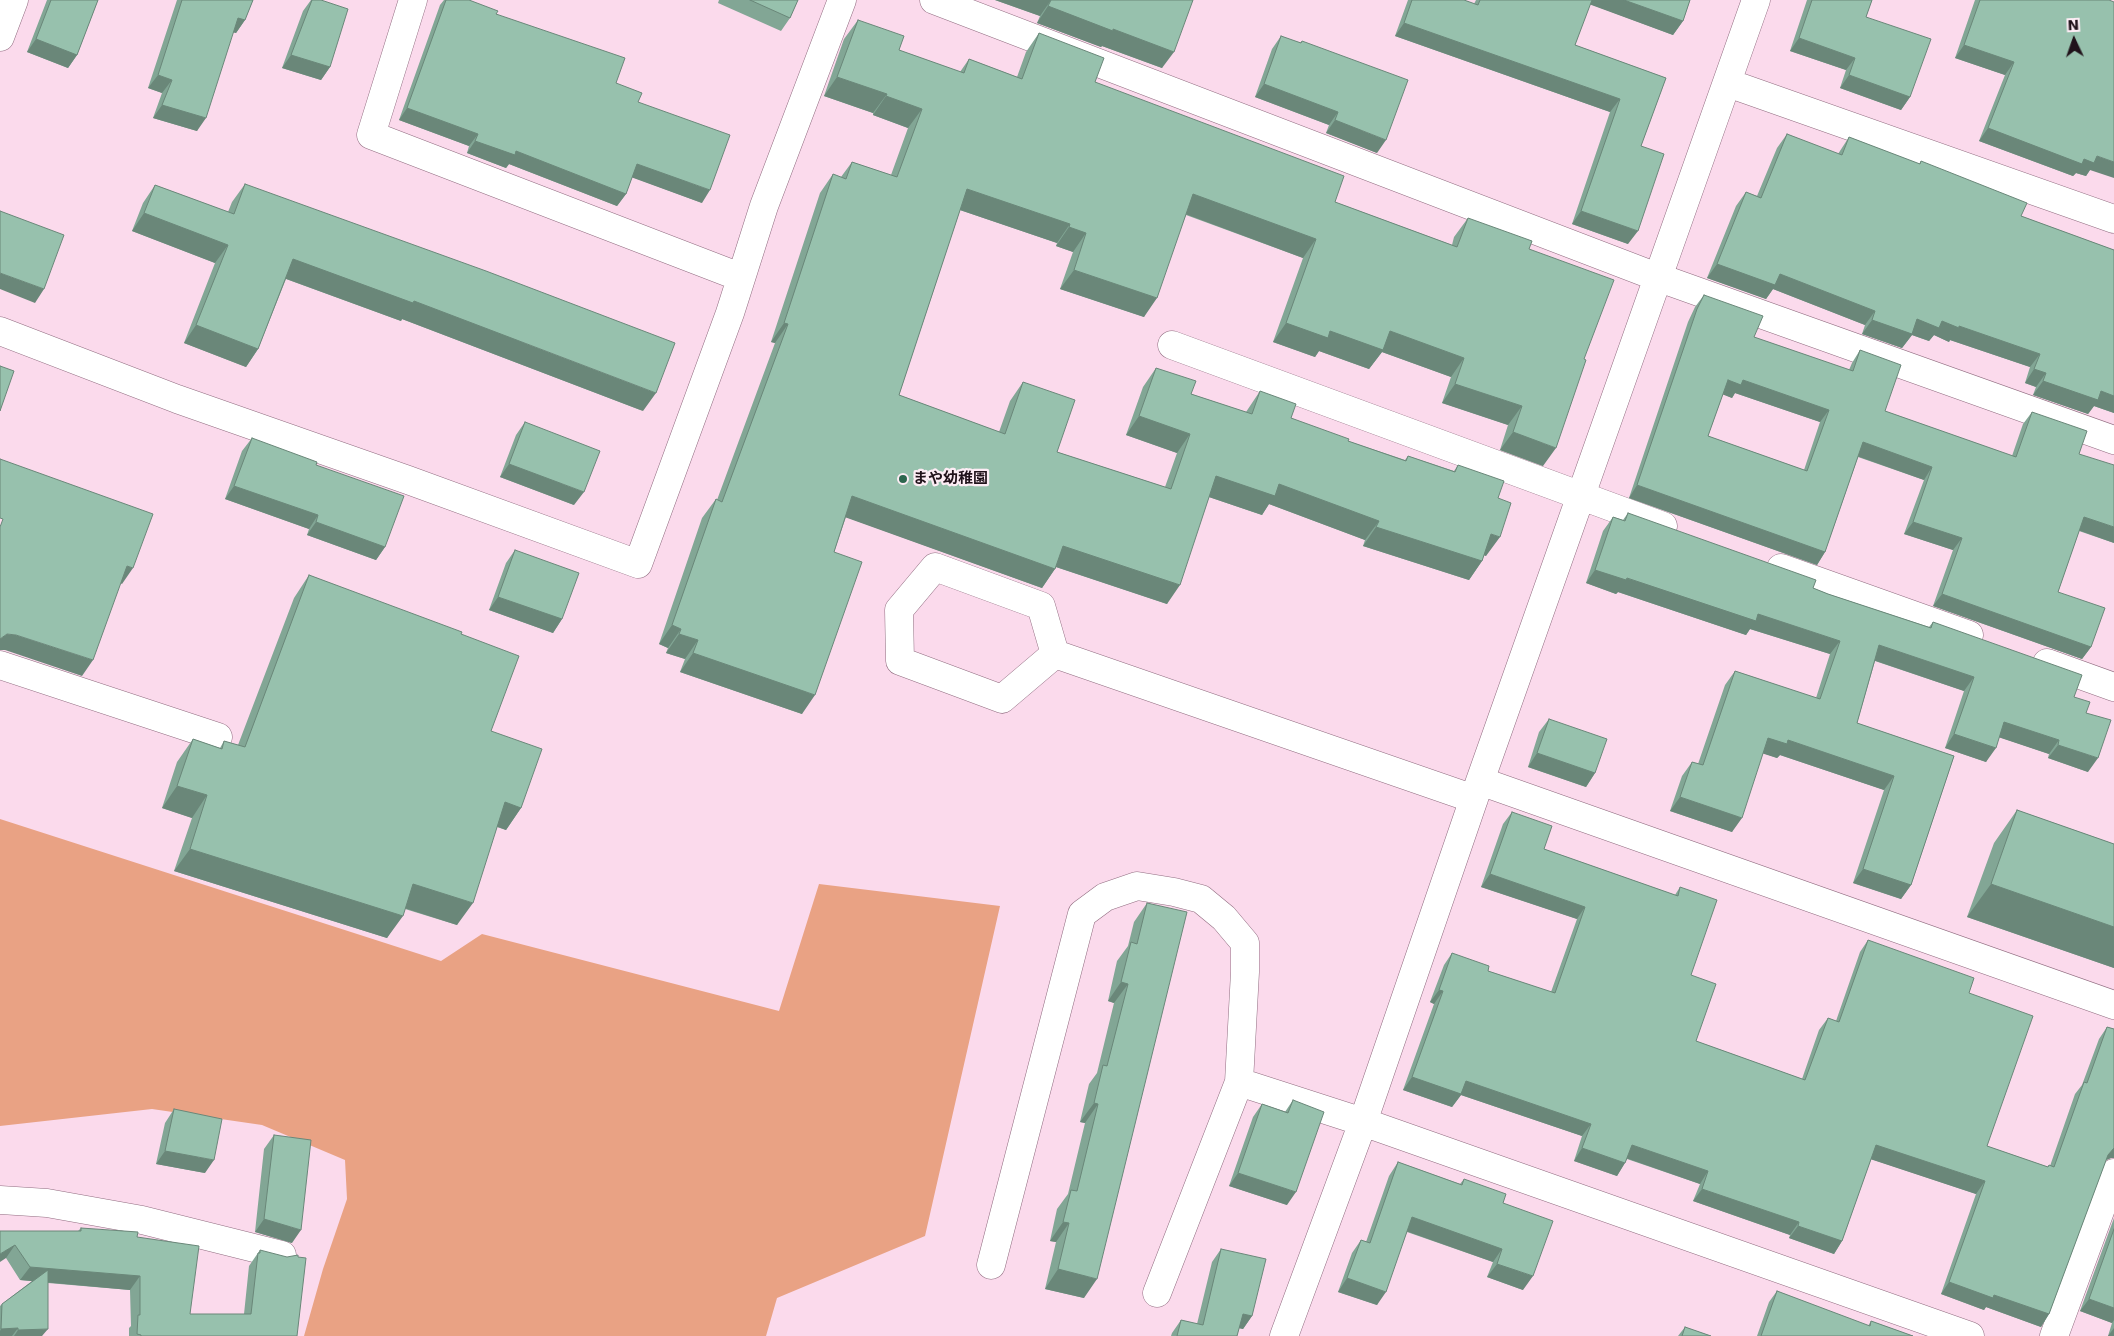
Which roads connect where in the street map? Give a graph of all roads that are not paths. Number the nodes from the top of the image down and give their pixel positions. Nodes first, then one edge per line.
1 (14, 0) edge
2 (413, 0) edge
3 (842, 0) edge
4 (934, 0) edge
5 (1756, 0) edge
6 (0, 37) edge
7 (1728, 83) junction
8 (2114, 219) edge
9 (740, 277) junction
10 (1657, 277) junction
11 (0, 331) edge
12 (1172, 345) dead end
13 (2114, 440) edge
14 (1580, 497) junction
15 (1683, 533) edge
16 (1758, 560) edge
17 (1992, 643) edge
18 (2020, 653) edge
19 (1055, 654) junction
20 (0, 665) edge
21 (2114, 687) edge
22 (218, 737) dead end
23 (1477, 790) junction
24 (2114, 1006) edge
25 (1239, 1082) junction
26 (1363, 1122) junction
27 (2114, 1173) edge
28 (0, 1200) edge
29 (282, 1255) edge
30 (991, 1265) dead end
31 (1157, 1294) dead end
32 (1284, 1336) edge
33 (1970, 1336) edge
34 (2054, 1336) edge

1 - 6 street
2 - 9 street
3 - 9 street
4 - 10 street
5 - 7 street
7 - 8 street
7 - 10 street
9 - 11 street
10 - 13 street
10 - 14 street
12 - 14 street
14 - 15 street
14 - 23 street
16 - 17 street
18 - 21 street
19 - 19 street
19 - 23 street
20 - 22 street
23 - 24 street
23 - 26 street
25 - 26 street
25 - 30 street
25 - 31 street
26 - 32 street
26 - 33 street
27 - 34 street
28 - 29 street

